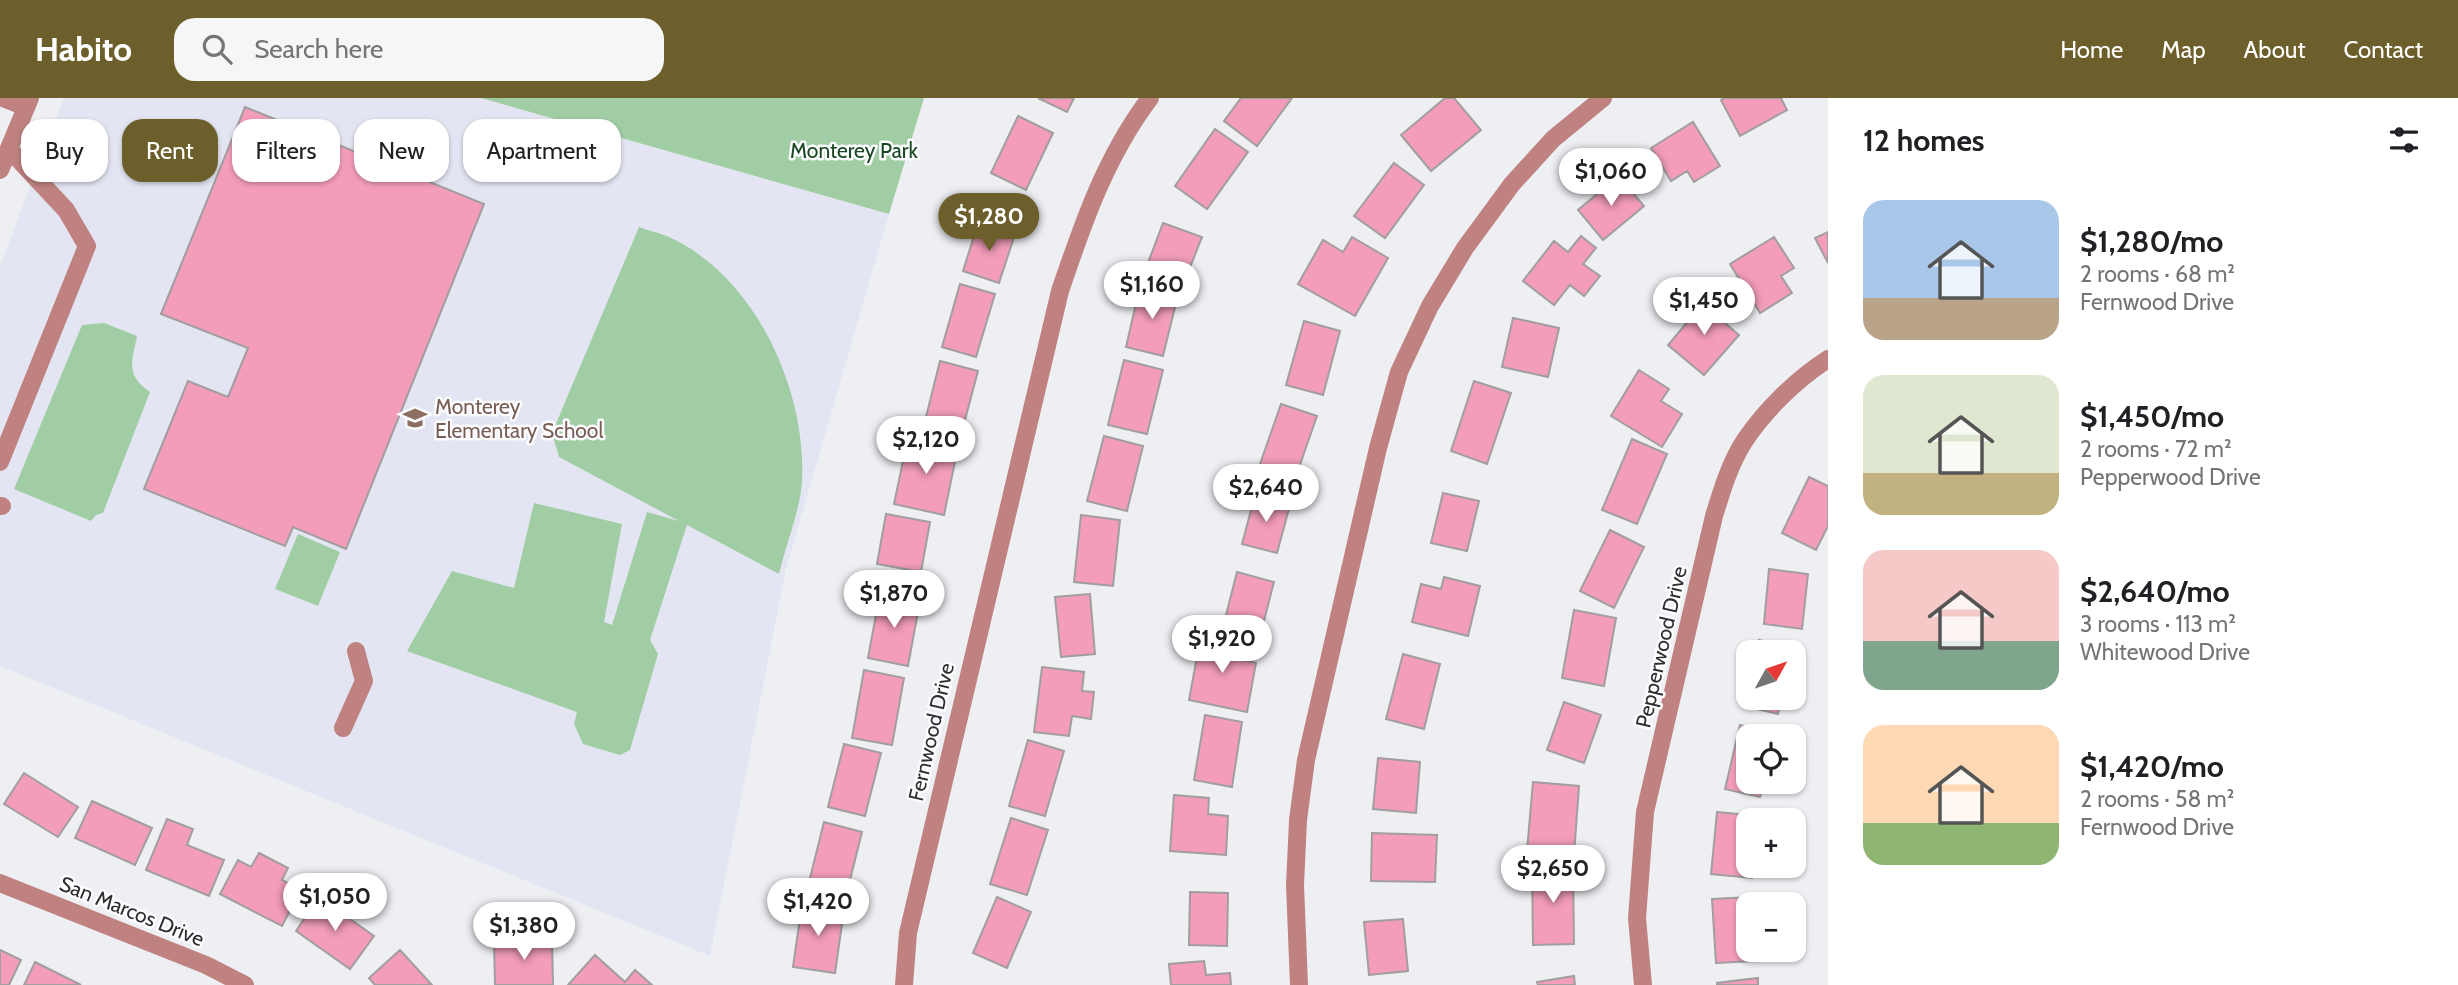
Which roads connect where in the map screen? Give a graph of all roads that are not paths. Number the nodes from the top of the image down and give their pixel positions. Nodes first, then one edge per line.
1 (3, 98) edge
2 (1150, 98) edge
3 (1603, 98) edge
4 (28, 103) edge
5 (9, 149) junction
6 (0, 170) edge
7 (1828, 359) edge
8 (0, 462) edge
9 (356, 651) dead end
10 (343, 728) dead end
11 (0, 883) edge
12 (245, 985) edge
13 (904, 985) edge
14 (1299, 985) edge
15 (1643, 985) edge

1 - 4 street
2 - 13 street, Fernwood Drive
3 - 14 street
4 - 5 street
5 - 6 street
5 - 8 street
7 - 15 street, Pepperwood Drive
9 - 10 street
11 - 12 street, San Marcos Drive

